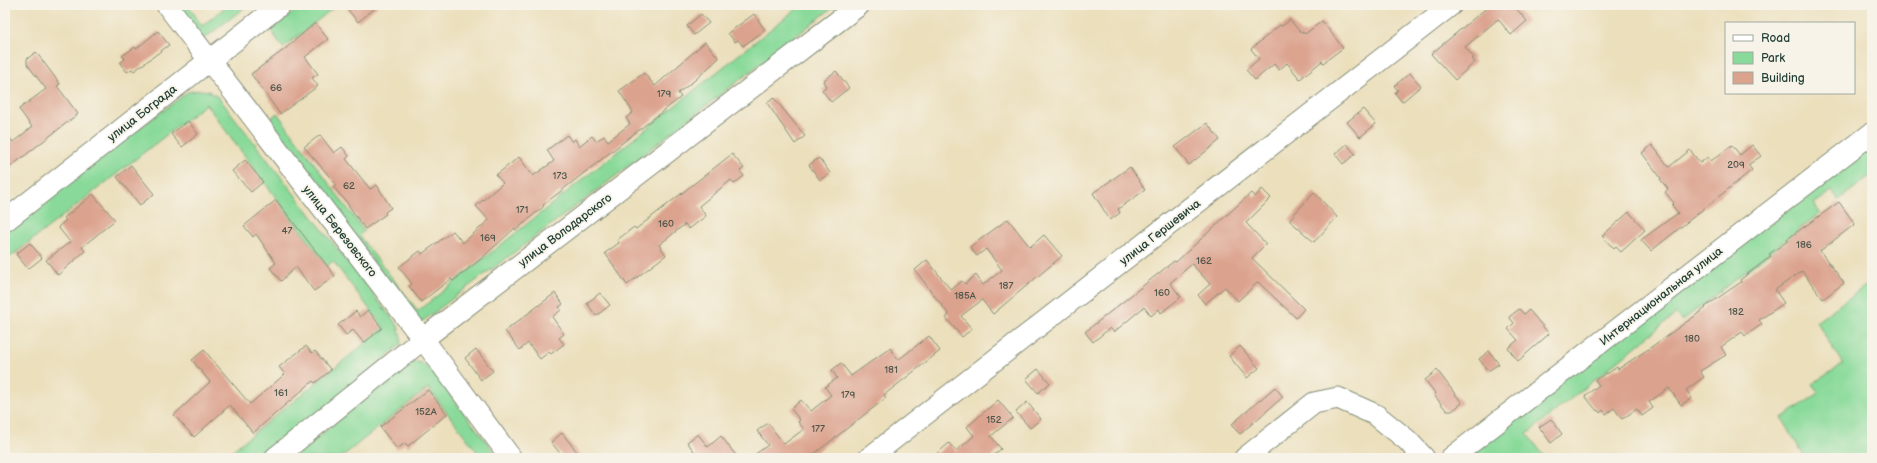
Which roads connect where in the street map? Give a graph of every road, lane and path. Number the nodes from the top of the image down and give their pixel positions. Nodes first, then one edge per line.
1 (167, 5) edge
2 (280, 5) edge
3 (859, 5) edge
4 (1451, 5) edge
5 (208, 61) junction
6 (1872, 133) edge
7 (5, 222) edge
8 (423, 339) junction
9 (275, 458) edge
10 (511, 458) edge
11 (869, 458) edge
12 (1245, 458) edge
13 (1424, 458) edge
14 (1451, 458) edge

1 - 5 street, улица Березовского
2 - 5 street, улица Бограда
3 - 8 street, улица Володарского
4 - 11 street, улица Гершевича
5 - 7 street, улица Бограда
5 - 8 street, улица Березовского
6 - 14 street, Интернациональная улица
8 - 9 street, улица Володарского
8 - 10 street, улица Березовского
12 - 13 street

